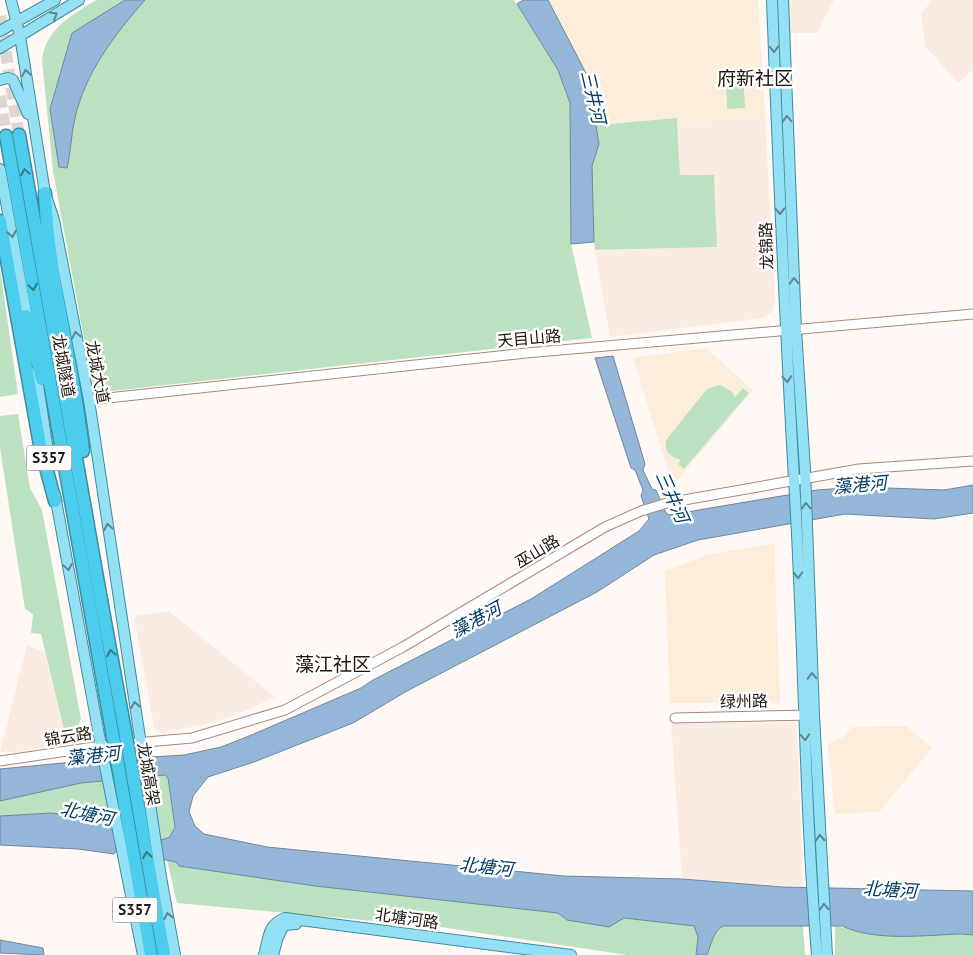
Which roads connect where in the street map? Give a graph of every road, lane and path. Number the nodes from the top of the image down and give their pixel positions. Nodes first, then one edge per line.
1 (11, 0) edge
2 (55, 0) edge
3 (79, 0) edge
4 (772, 0) edge
5 (783, 0) edge
6 (16, 22) junction
7 (0, 31) edge
8 (20, 36) junction
9 (0, 48) edge
10 (0, 80) edge
11 (12, 135) tunnel mouth
12 (36, 139) junction
13 (0, 169) edge
14 (45, 193) junction
15 (0, 221) edge
16 (973, 314) edge
17 (26, 316) junction
18 (784, 330) junction
19 (796, 330) junction
20 (89, 400) junction
21 (973, 461) edge
22 (805, 483) junction
23 (794, 485) junction
24 (55, 500) junction
25 (801, 525) junction
26 (95, 600) junction
27 (808, 715) junction
28 (675, 718) dead end
29 (141, 748) junction
30 (102, 751) junction
31 (0, 761) edge
32 (818, 887) junction
33 (143, 955) edge
34 (151, 955) edge
35 (164, 955) edge
36 (176, 955) edge
37 (264, 955) edge
38 (273, 955) edge
39 (525, 955) edge
40 (571, 955) edge
41 (816, 955) edge
42 (827, 955) edge

1 - 6 main road, 龙城大道 / S357
2 - 6 main road
8 -> 3 main road
4 -> 18 main road, 龙锦路
19 -> 5 main road, 龙锦路
6 - 7 main road
6 - 8 main road, 龙城大道 / S357
8 - 9 main road
12 -> 8 main road, 龙城大道 / S357
10 - 12 main road
11 - 26 highway, 龙城隧道
12 - 14 main road, 龙城大道 / S357
13 -> 17 main road, S357
20 -> 14 main road, 龙城大道 / S357
14 - 26 highway
15 - 24 highway
16 - 19 street, 天目山路
17 - 24 main road, S357
17 - 26 highway
18 - 19 street, 天目山路
18 - 20 street, 天目山路
18 -> 23 main road, 龙锦路
19 - 22 main road, 龙锦路
29 -> 20 main road, 龙城大道 / S357
21 - 22 street, 巫山路
22 - 23 street, 巫山路
25 -> 22 main road, 龙锦路
23 - 25 main road, 龙锦路
23 - 29 street, 巫山路
24 -> 30 main road, S357
25 - 27 main road
26 - 34 highway, 龙城高架, bridge
35 -> 26 highway, 龙城高架, bridge
27 - 28 street, 绿州路
27 - 32 main road
29 - 30 street, 锦云路
36 -> 29 main road, S357
30 - 31 street, 锦云路
30 - 33 main road, S357
32 - 41 main road
42 -> 32 main road
37 - 40 main road, 北塘河路
38 - 39 main road, 北塘河路

